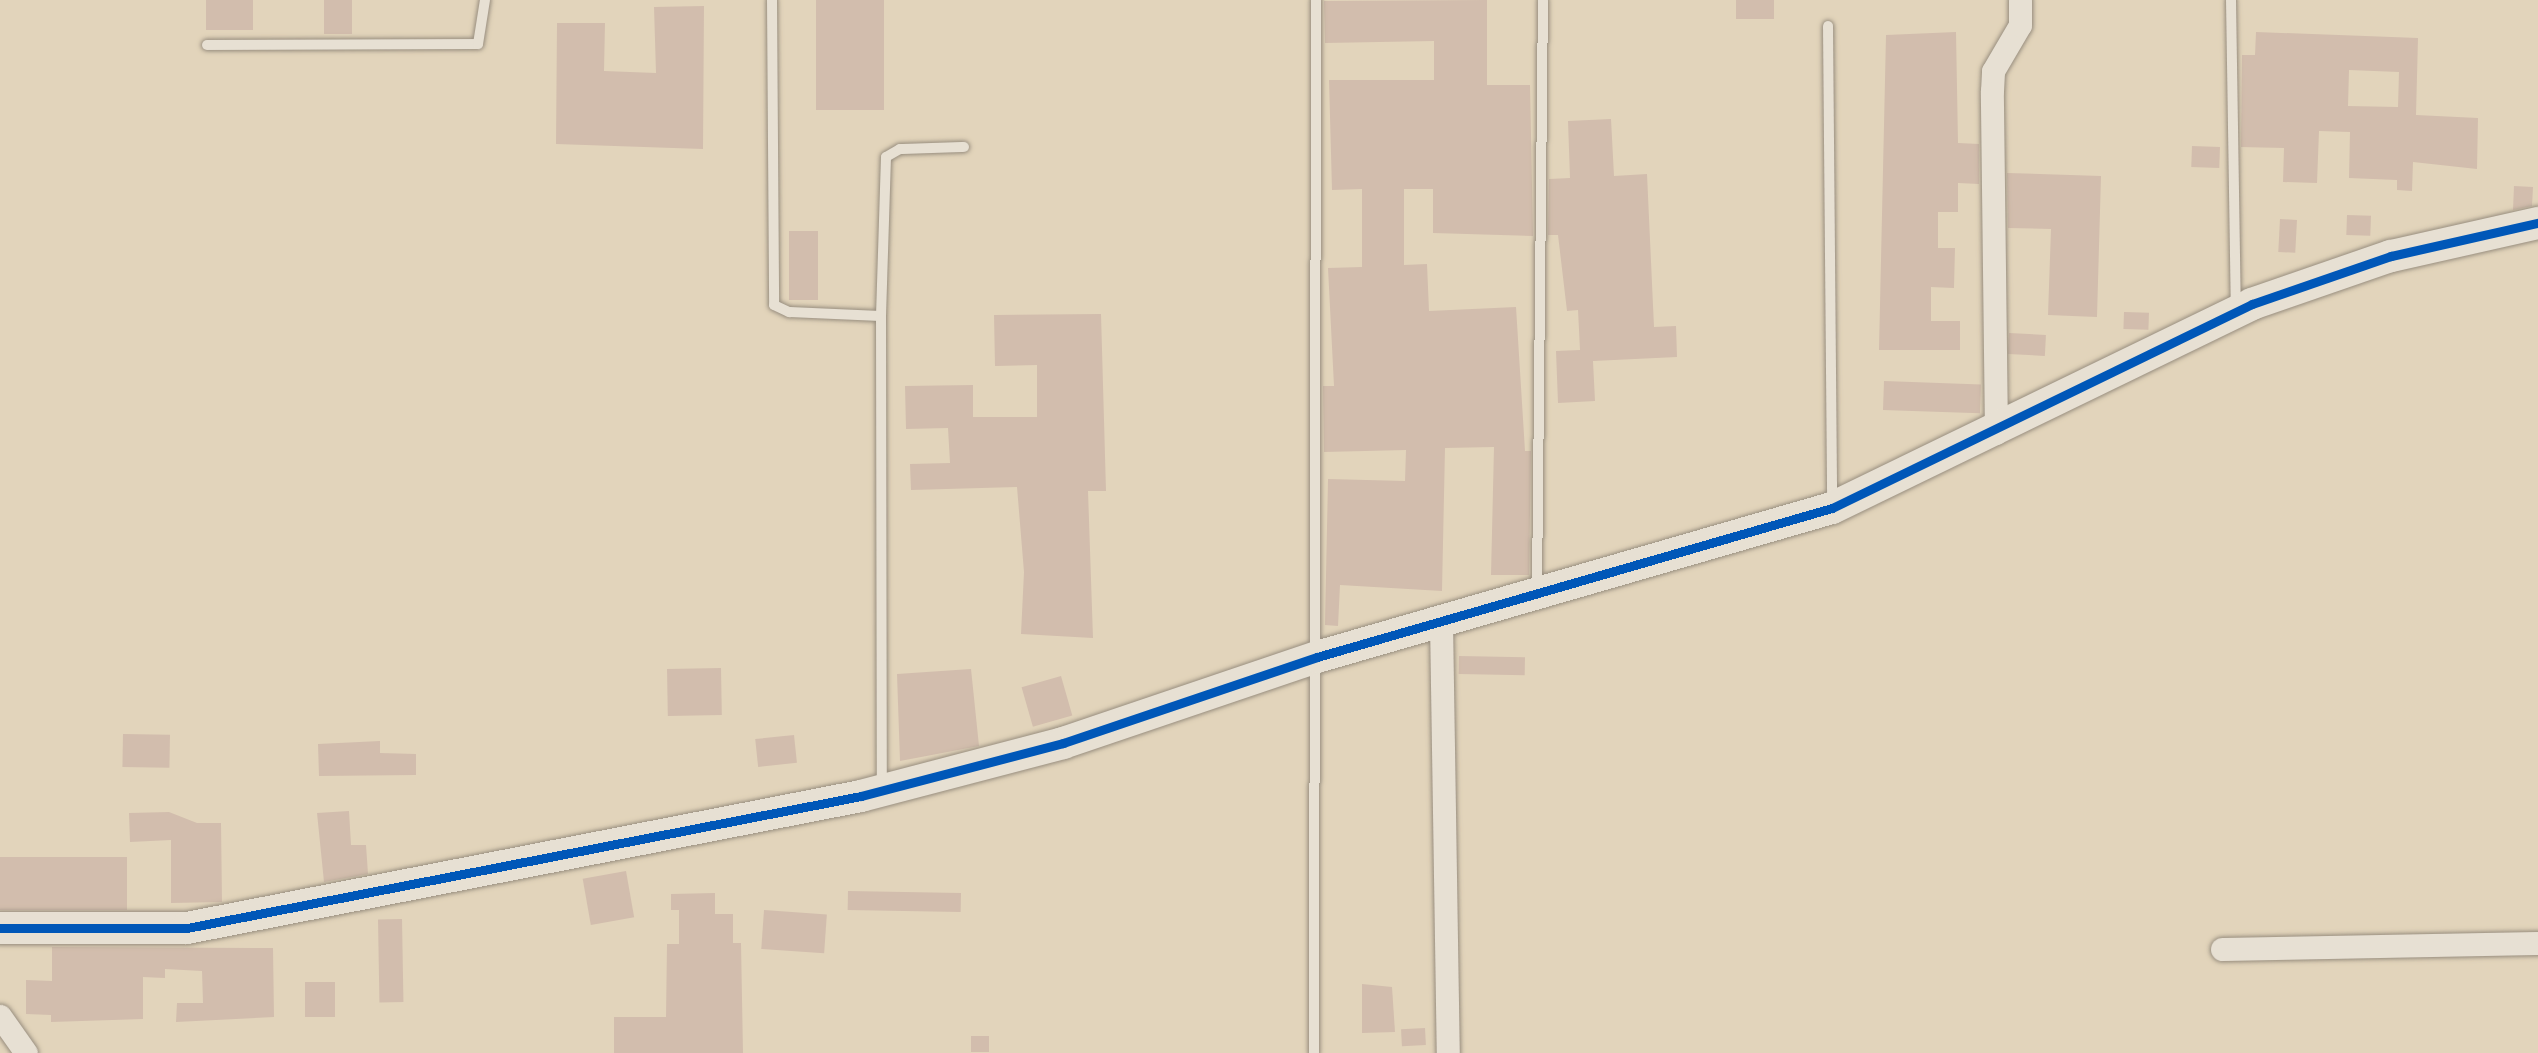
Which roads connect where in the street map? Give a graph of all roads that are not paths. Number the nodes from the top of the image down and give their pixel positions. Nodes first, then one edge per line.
1 (485, 0) edge
2 (772, 0) edge
3 (1316, 0) edge
4 (1543, 0) edge
5 (2020, 0) edge
6 (2231, 0) edge
7 (1828, 26) dead end
8 (207, 45) dead end
9 (964, 147) dead end
10 (2538, 223) edge
11 (2236, 312) junction
12 (881, 316) junction
13 (1996, 433) junction
14 (1832, 508) junction
15 (1537, 595) junction
16 (1441, 621) junction
17 (1317, 657) junction
18 (882, 790) junction
19 (0, 928) edge
20 (2538, 943) edge
21 (2222, 949) dead end
22 (0, 1016) edge
23 (26, 1053) edge
24 (1314, 1053) edge
25 (1448, 1053) edge

1 - 8 lane
2 - 12 lane
3 - 17 lane
4 - 15 lane
5 - 13 street
6 - 11 lane
7 - 14 lane
9 - 12 lane
10 - 11 street
11 - 13 street
12 - 18 lane
13 - 14 street
14 - 15 street
15 - 16 street
16 - 17 street
16 - 25 street
17 - 18 street
17 - 24 lane
18 - 19 street
20 - 21 street
22 - 23 street

